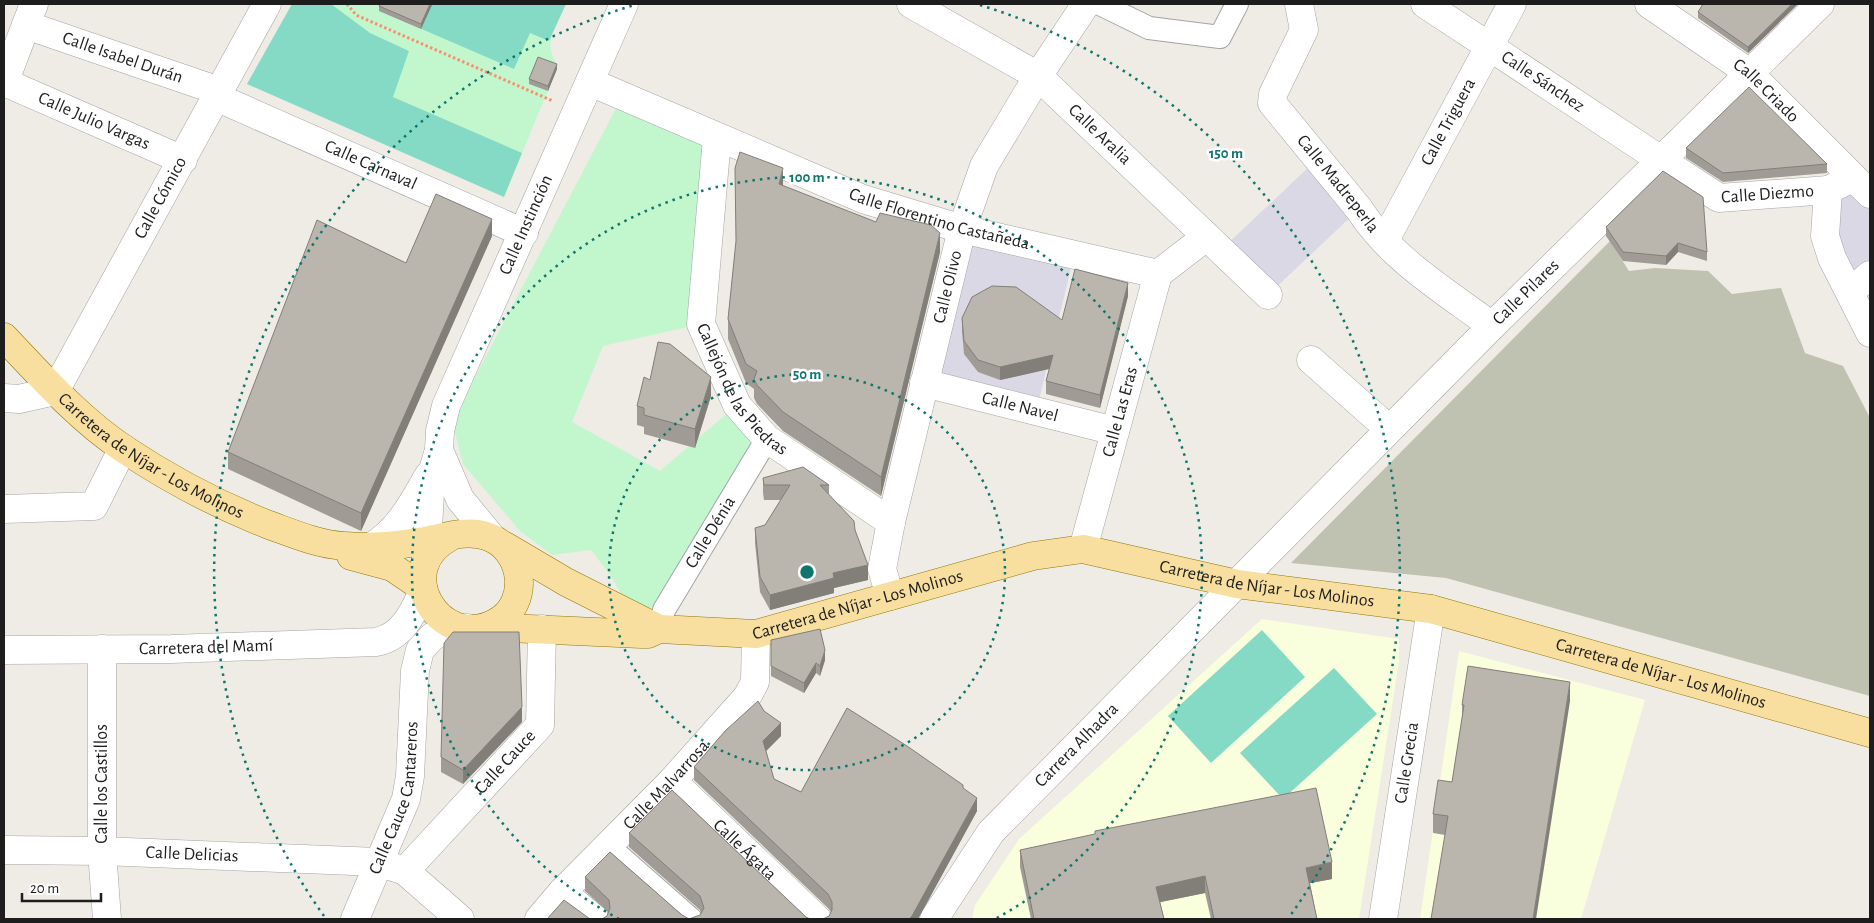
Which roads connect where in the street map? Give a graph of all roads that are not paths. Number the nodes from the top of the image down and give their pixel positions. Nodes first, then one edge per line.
1 (267, 4) edge
2 (624, 4) edge
3 (911, 4) edge
4 (1086, 4) edge
5 (1100, 4) edge
6 (1237, 4) edge
7 (1299, 4) edge
8 (1425, 4) edge
9 (1512, 4) edge
10 (1649, 4) edge
11 (1820, 4) edge
12 (30, 14) edge
13 (1488, 46) junction
14 (1748, 72) junction
15 (1038, 76) junction
16 (4, 82) edge
17 (590, 82) junction
18 (218, 94) junction
19 (717, 138) junction
20 (183, 160) junction
21 (1660, 160) junction
22 (1861, 186) edge
23 (1828, 190) junction
24 (962, 229) junction
25 (524, 233) junction
26 (1206, 237) junction
27 (1385, 240) junction
28 (1158, 274) junction
29 (1870, 275) edge
30 (1850, 292) junction
31 (1268, 295) dead end
32 (1492, 326) junction
33 (1870, 334) edge
34 (4, 336) edge
35 (1311, 360) dead end
36 (924, 384) junction
37 (55, 391) junction
38 (4, 398) edge
39 (1389, 430) junction
40 (1115, 431) junction
41 (767, 439) junction
42 (122, 448) junction
43 (436, 460) junction
44 (4, 509) edge
45 (891, 522) junction
46 (498, 542) junction
47 (320, 543) junction
48 (435, 546) junction
49 (371, 547) junction
50 (1083, 549) junction
51 (1237, 584) junction
52 (423, 589) junction
53 (890, 596) junction
54 (1431, 609) junction
55 (404, 626) junction
56 (478, 627) junction
57 (542, 629) junction
58 (660, 629) junction
59 (756, 634) junction
60 (102, 648) junction
61 (4, 650) edge
62 (415, 672) junction
63 (1868, 733) edge
64 (672, 781) junction
65 (608, 846) junction
66 (4, 850) edge
67 (102, 851) junction
68 (378, 862) junction
69 (405, 871) junction
70 (562, 892) junction
71 (107, 919) edge
72 (355, 919) edge
73 (460, 919) edge
74 (539, 919) edge
75 (595, 919) edge
76 (691, 919) edge
77 (818, 919) edge
78 (934, 919) edge
79 (1383, 919) edge

1 - 18 street, Calle Cómico
2 - 17 street, Calle Instinción
3 - 15 street, Calle Aralia
4 - 15 street, Calle Olivo
5 - 6 street
7 - 27 street, Calle Madreperla
8 - 13 street, Calle Sánchez
9 - 13 street, Calle Triguera
10 - 14 street, Calle Criado
11 - 14 street, Calle Pilares
12 - 16 street
12 - 18 street, Calle Isabel Durán
13 - 21 street, Calle Sánchez
13 - 27 street, Calle Triguera
14 - 21 street, Calle Pilares
14 - 22 street, Calle Criado
15 - 24 street, Calle Olivo
15 - 26 street, Calle Aralia
16 - 20 street, Calle Julio Vargas
17 - 19 street, Calle Florentino Castañeda
17 - 25 street, Calle Instinción
18 - 20 street, Calle Cómico
18 - 25 street, Calle Carnaval
19 - 24 street, Calle Florentino Castañeda
19 - 41 street, Callejón de las Piedras
20 - 37 street, Calle Cómico
21 - 23 street, Calle Diezmo
21 - 32 street, Calle Pilares
22 - 23 street, Calle Diezmo
23 - 30 street
24 - 28 street, Calle Florentino Castañeda
24 - 36 street, Calle Olivo
25 - 43 street, Calle Instinción
26 - 28 street
26 - 31 street, Calle Aralia
27 - 32 street, Calle Madreperla
28 - 40 street, Calle Las Eras
29 - 30 street
30 - 33 street
32 - 39 street, Calle Pilares
34 - 37 main road, Carretera de Níjar - Los Molinos
35 - 39 street
36 - 40 street, Calle Navel
36 - 45 street, Calle Olivo
37 - 38 street
37 - 42 main road, Carretera de Níjar - Los Molinos
39 - 51 street, Calle Pilares
40 - 50 street, Calle Las Eras
41 - 45 street, Callejón de las Piedras
41 - 58 street, Calle Dénia
42 - 44 street
42 - 47 main road, Carretera de Níjar - Los Molinos
43 - 46 street, Calle Instinción
43 - 48 street, Calle Instinción
43 - 49 street, Calle Instinción
45 - 53 street, Calle Olivo
46 - 48 main road, Carretera de Níjar - Los Molinos
46 - 56 main road
46 - 58 main road, Carretera de Níjar - Los Molinos
47 - 49 main road, Carretera de Níjar - Los Molinos
47 - 52 main road, Carretera de Níjar - Los Molinos
48 - 49 main road, Carretera de Níjar - Los Molinos
48 - 52 main road
50 - 51 main road, Carretera de Níjar - Los Molinos
50 - 53 main road, Carretera de Níjar - Los Molinos
51 - 54 main road, Carretera de Níjar - Los Molinos
51 - 78 street, Carrera Alhadra
52 - 55 street
52 - 56 main road, Carretera de Níjar - Los Molinos
53 - 59 main road, Carretera de Níjar - Los Molinos
54 - 63 main road, Carretera de Níjar - Los Molinos
54 - 79 street, Calle Grecia
55 - 60 street, Carretera del Mamí
55 - 62 street
56 - 57 main road, Carretera de Níjar - Los Molinos
56 - 62 street, Calle Cauce Cantareros
57 - 58 main road, Carretera de Níjar - Los Molinos
57 - 69 street, Calle Cauce
58 - 59 main road, Carretera de Níjar - Los Molinos
59 - 64 street, Calle Malvarrosa
60 - 61 street, Carretera del Mamí
60 - 67 street, Calle los Castillos
62 - 68 street, Calle Cauce Cantareros
64 - 65 street, Calle Malvarrosa
64 - 77 street, Calle Ágata
65 - 70 street, Calle Malvarrosa
65 - 76 street
66 - 67 street, Calle Delicias
67 - 68 street, Calle Delicias
67 - 71 street, Calle los Castillos
68 - 69 street, Calle Delicias
68 - 72 street, Calle Cauce Cantareros
69 - 73 street
70 - 74 street, Calle Malvarrosa
70 - 75 street

